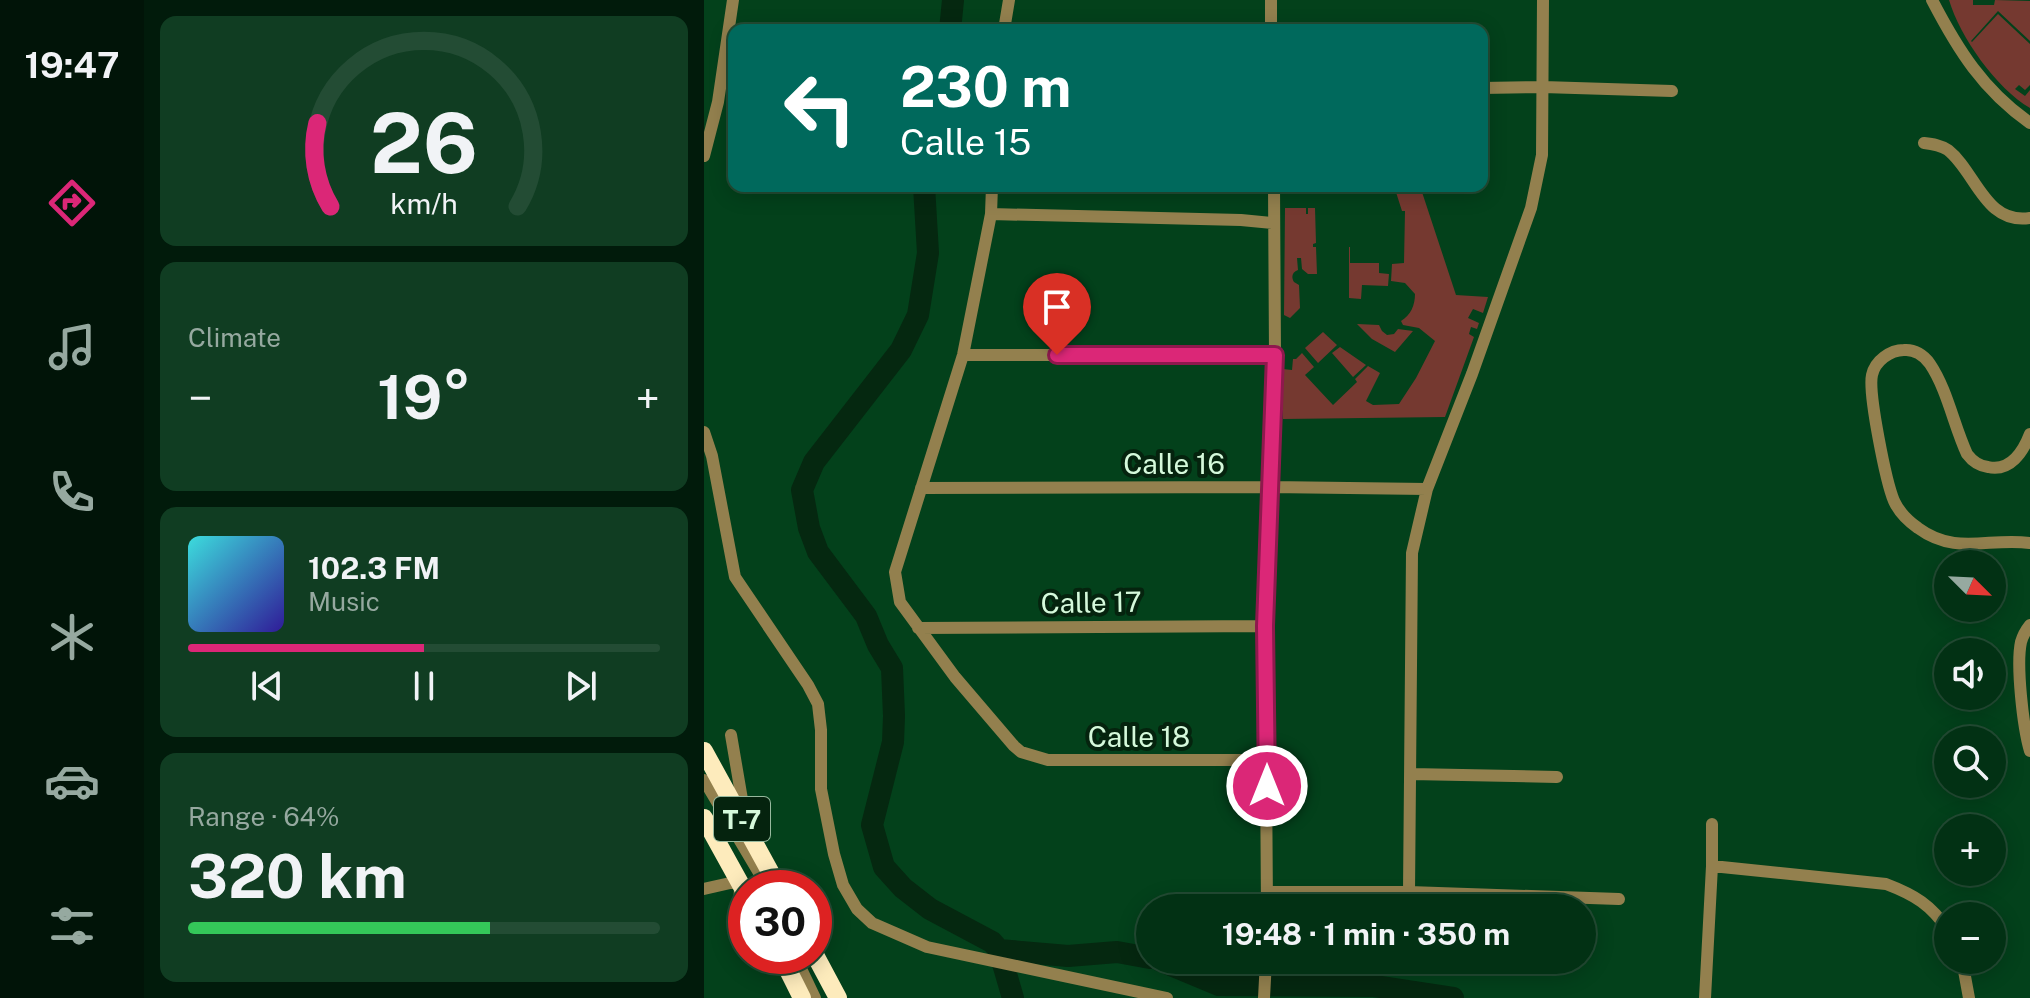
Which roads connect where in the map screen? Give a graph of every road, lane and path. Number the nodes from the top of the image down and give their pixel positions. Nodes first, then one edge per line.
1 (733, 0) edge
2 (1009, 0) edge
3 (1271, 0) edge
4 (1543, 0) edge
5 (1932, 0) edge
6 (729, 24) edge
7 (1005, 24) edge
8 (1271, 24) edge
9 (728, 34) edge
10 (1543, 87) junction
11 (1488, 88) edge
12 (1672, 91) dead end
13 (2030, 123) edge
14 (1924, 143) dead end
15 (704, 156) edge
16 (992, 192) edge
17 (1274, 192) edge
18 (991, 214) junction
19 (2030, 218) edge
20 (1273, 223) junction
21 (963, 355) junction
22 (1275, 355) junction
23 (704, 432) edge
24 (2030, 434) edge
25 (1269, 487) junction
26 (921, 488) junction
27 (1427, 489) junction
28 (2030, 543) edge
29 (2030, 625) edge
30 (1265, 626) junction
31 (918, 628) junction
32 (731, 735) dead end
33 (704, 751) edge
34 (2030, 751) edge
35 (1267, 760) junction
36 (1411, 774) junction
37 (1557, 777) dead end
38 (704, 780) edge
39 (704, 793) edge
40 (704, 818) edge
41 (1712, 824) dead end
42 (747, 828) junction
43 (1712, 866) junction
44 (736, 870) edge
45 (739, 870) edge
46 (757, 870) edge
47 (769, 870) edge
48 (728, 887) edge
49 (704, 889) edge
50 (1268, 892) joint
51 (1409, 892) junction
52 (1619, 899) dead end
53 (1934, 912) edge
54 (793, 974) edge
55 (798, 974) edge
56 (816, 974) edge
57 (825, 974) edge
58 (1265, 974) edge
59 (1965, 974) edge
60 (802, 998) edge
61 (815, 998) edge
62 (829, 998) edge
63 (838, 998) edge
64 (1167, 998) edge
65 (1264, 998) edge
66 (1705, 998) edge
67 (1969, 998) edge

1 - 6 street
2 - 7 street
3 - 8 street
4 - 10 street
5 - 13 street
9 - 15 street
10 - 11 street
10 - 12 street
10 - 27 street
14 - 19 street
16 - 18 street
17 - 20 street
18 - 20 street
18 - 21 street
20 - 22 street
21 - 22 street
21 - 26 street
22 - 25 street
23 - 64 street
24 - 28 street
25 - 26 street, Calle 16
25 - 27 street, Calle 16
25 - 30 street
26 - 31 street
27 - 36 street
29 - 34 street
30 - 31 street, Calle 17
30 - 35 street
31 - 35 street, Calle 18
32 - 42 street
33 - 42 highway, T-7
35 - 50 street
36 - 37 street
36 - 51 street
38 - 46 street
39 - 45 street
40 - 44 highway, T-7
41 - 43 street
42 - 47 highway, T-7
43 - 53 street
43 - 66 street
48 - 49 street
50 - 51 street
51 - 52 street
54 - 60 highway
55 - 61 street
56 - 62 street
57 - 63 highway
58 - 65 street
59 - 67 street

